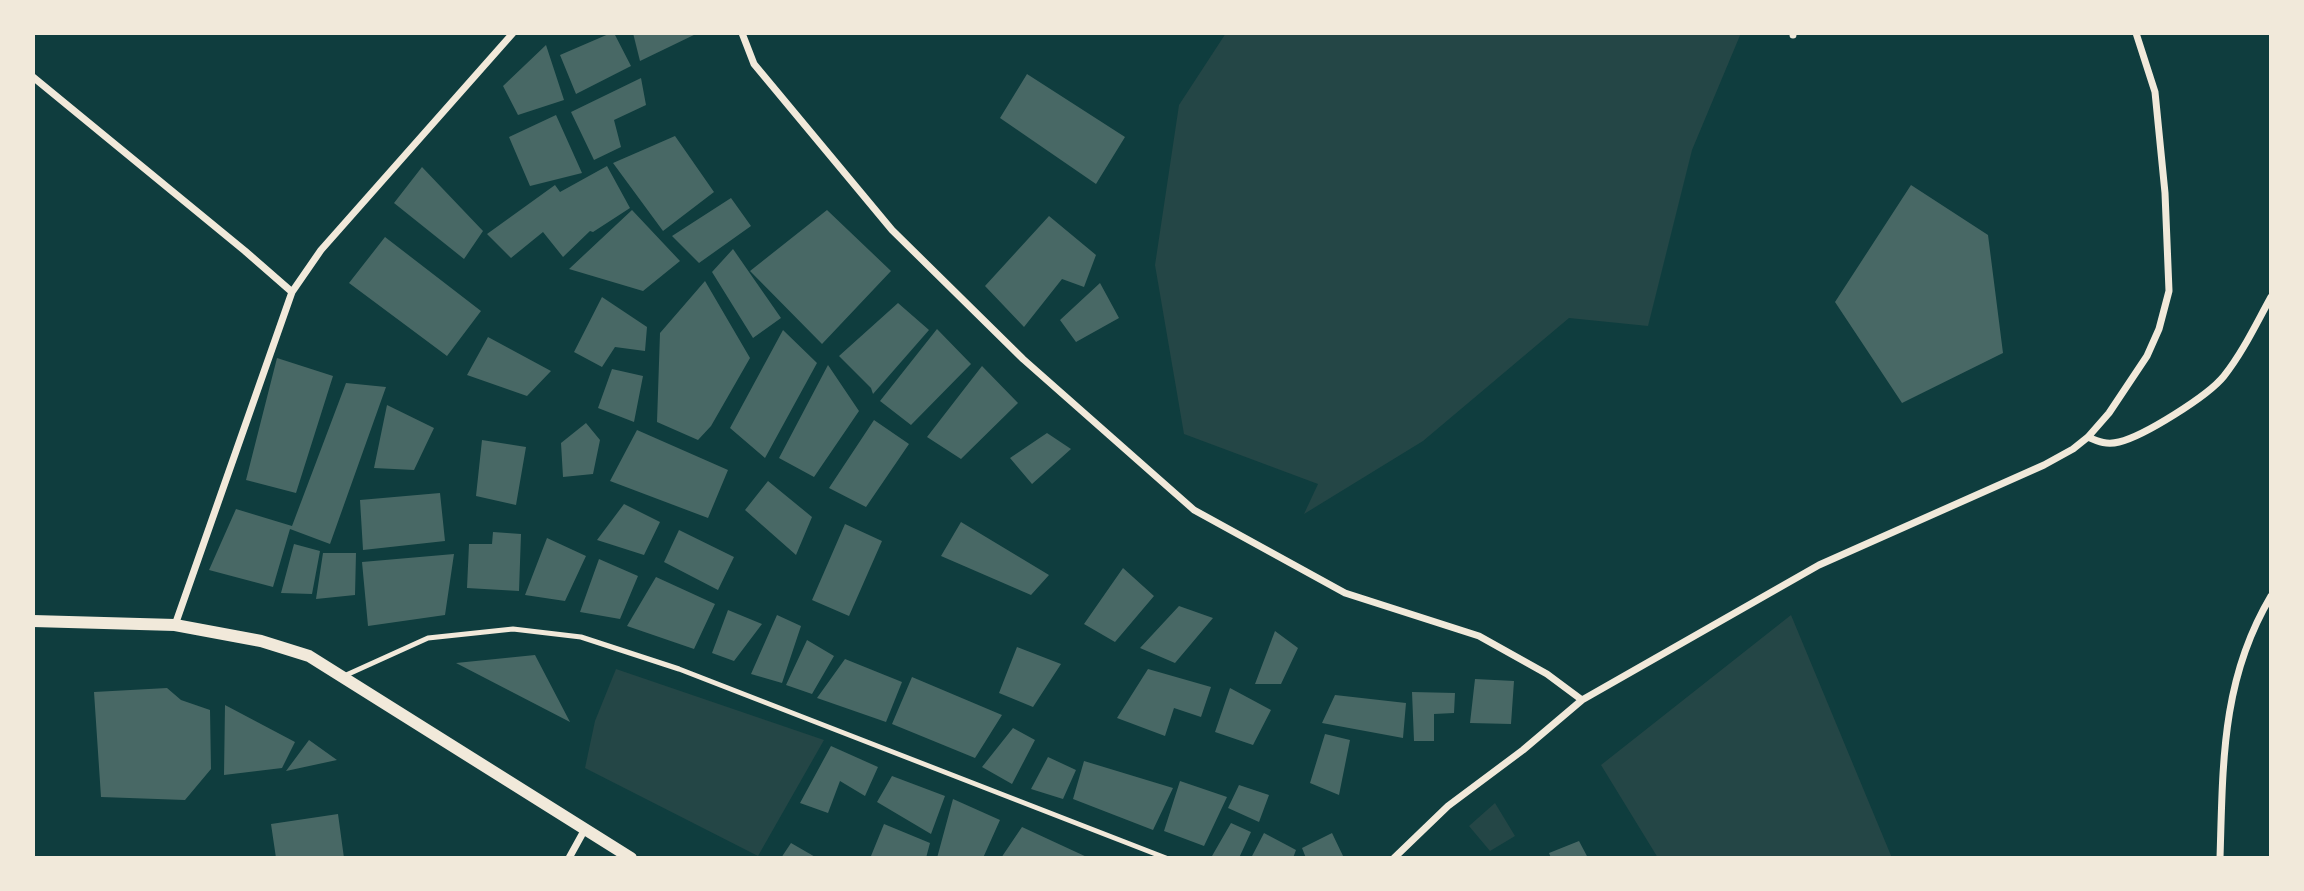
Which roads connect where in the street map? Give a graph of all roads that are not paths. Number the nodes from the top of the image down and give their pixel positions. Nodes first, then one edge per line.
1 (513, 33) edge
2 (742, 33) edge
3 (2136, 33) edge
4 (33, 77) edge
5 (292, 292) junction
6 (2271, 297) edge
7 (2088, 437) junction
8 (2271, 596) edge
9 (33, 621) edge
10 (175, 625) junction
11 (341, 677) junction
12 (1582, 699) junction
13 (585, 829) junction
14 (569, 858) edge
15 (631, 858) edge
16 (1166, 858) edge
17 (1394, 858) edge
18 (2220, 858) edge

1 - 5 street
2 - 12 street
3 - 7 street
4 - 5 street
5 - 10 street
6 - 7 street
7 - 12 street
8 - 18 street
9 - 10 street
10 - 11 street
11 - 13 street
11 - 16 lane
12 - 17 street
13 - 14 street
13 - 15 street

